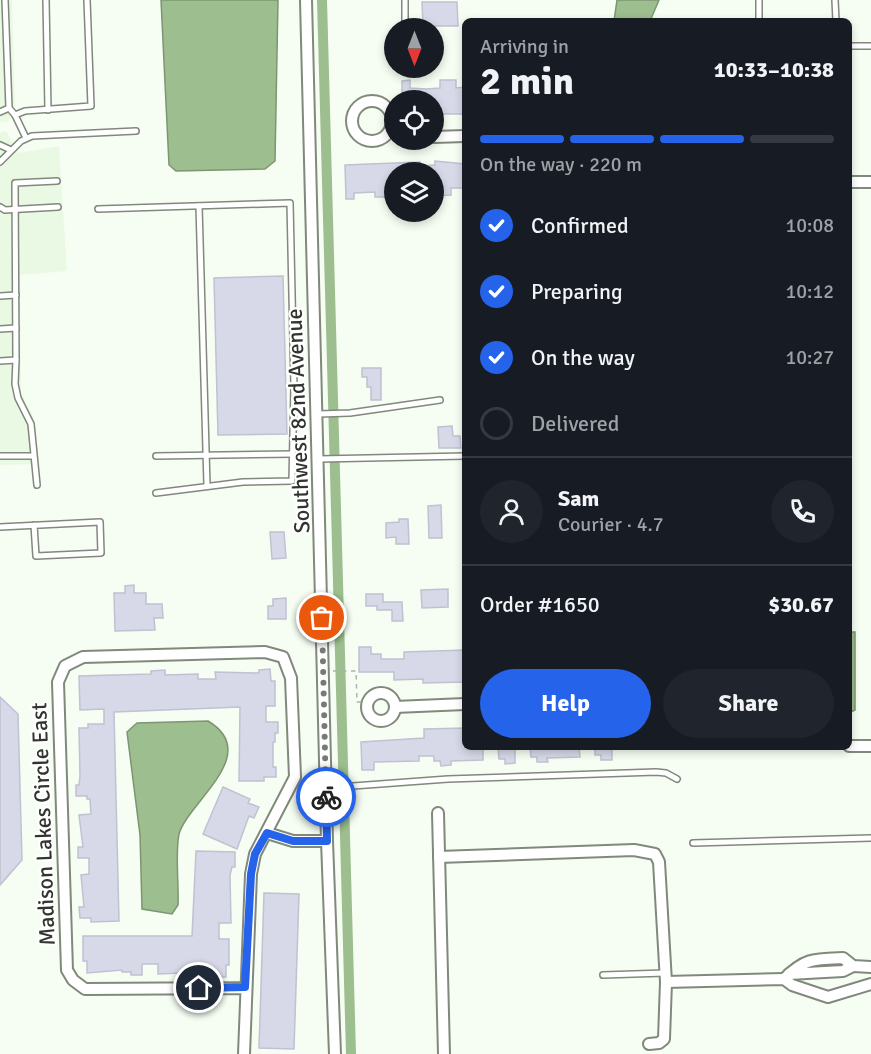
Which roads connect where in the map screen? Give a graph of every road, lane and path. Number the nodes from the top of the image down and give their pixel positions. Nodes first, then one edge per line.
1 (5, 0) edge
2 (46, 0) edge
3 (87, 0) edge
4 (306, 0) edge
5 (405, 0) edge
6 (759, 0) edge
7 (835, 0) edge
8 (405, 18) edge
9 (759, 18) edge
10 (836, 18) edge
11 (852, 46) edge
12 (871, 46) edge
13 (9, 108) junction
14 (48, 110) junction
15 (0, 112) edge
16 (15, 115) junction
17 (135, 131) dead end
18 (462, 136) edge
19 (444, 137) edge
20 (26, 138) junction
21 (380, 139) dead end
22 (384, 139) edge
23 (0, 145) edge
24 (11, 150) junction
25 (0, 162) edge
26 (57, 181) dead end
27 (852, 182) edge
28 (871, 182) edge
29 (199, 206) junction
30 (0, 207) edge
31 (58, 207) dead end
32 (15, 208) junction
33 (98, 209) dead end
34 (16, 295) junction
35 (0, 296) edge
36 (16, 328) junction
37 (0, 329) edge
38 (16, 360) junction
39 (0, 361) edge
40 (440, 400) dead end
41 (322, 414) junction
42 (292, 454) junction
43 (206, 455) junction
44 (0, 456) edge
45 (33, 456) junction
46 (156, 456) dead end
47 (462, 456) edge
48 (319, 459) junction
49 (37, 485) dead end
50 (207, 485) junction
51 (156, 493) dead end
52 (34, 525) junction
53 (0, 527) edge
54 (331, 671) dead end
55 (362, 702) dead end
56 (462, 705) edge
57 (395, 707) dead end
58 (852, 746) edge
59 (871, 746) edge
60 (676, 779) dead end
61 (326, 788) junction
62 (438, 813) dead end
63 (267, 833) junction
64 (871, 838) edge
65 (327, 841) junction
66 (693, 843) dead end
67 (440, 857) junction
68 (819, 959) junction
69 (853, 966) junction
70 (871, 966) edge
71 (817, 972) junction
72 (603, 975) dead end
73 (786, 977) junction
74 (665, 978) junction
75 (871, 984) edge
76 (245, 987) junction
77 (811, 992) junction
78 (649, 1044) dead end
79 (243, 1054) edge
80 (335, 1054) edge
81 (444, 1054) edge

1 - 13 lane
2 - 14 lane
3 - 14 lane
4 - 41 street, Southwest 82nd Avenue
5 - 8 lane
6 - 9 lane
7 - 10 lane
11 - 12 lane
13 - 15 lane
13 - 16 lane
14 - 16 lane
16 - 20 lane
17 - 20 lane
18 - 19 street
20 - 24 lane
21 - 22 street
23 - 24 lane
24 - 25 lane
26 - 32 lane
27 - 28 street
29 - 33 lane
29 - 42 lane
29 - 43 lane
30 - 32 lane
31 - 32 lane
32 - 34 lane
34 - 35 lane
34 - 36 lane
36 - 37 lane
36 - 38 lane
38 - 39 lane
38 - 45 lane
40 - 41 lane
41 - 48 street, Southwest 82nd Avenue
42 - 43 lane
42 - 50 lane
43 - 46 lane
43 - 50 lane
44 - 45 lane
45 - 49 lane
47 - 48 lane
48 - 61 street, Southwest 82nd Avenue
50 - 51 lane
52 - 52 lane
52 - 53 lane
54 - 55 path
56 - 57 street
58 - 59 street
60 - 61 lane
61 - 65 street, Southwest 82nd Avenue
62 - 67 street
63 - 65 street
63 - 76 street
63 - 76 street, Madison Lakes Circle East
64 - 66 lane
65 - 80 street, Southwest 82nd Avenue
67 - 74 street
67 - 81 street
68 - 69 street
68 - 71 street
68 - 73 street
69 - 70 street
69 - 71 street
71 - 73 street
71 - 77 street
72 - 74 lane
73 - 74 street
73 - 77 street
74 - 78 street
75 - 77 street
76 - 79 street

